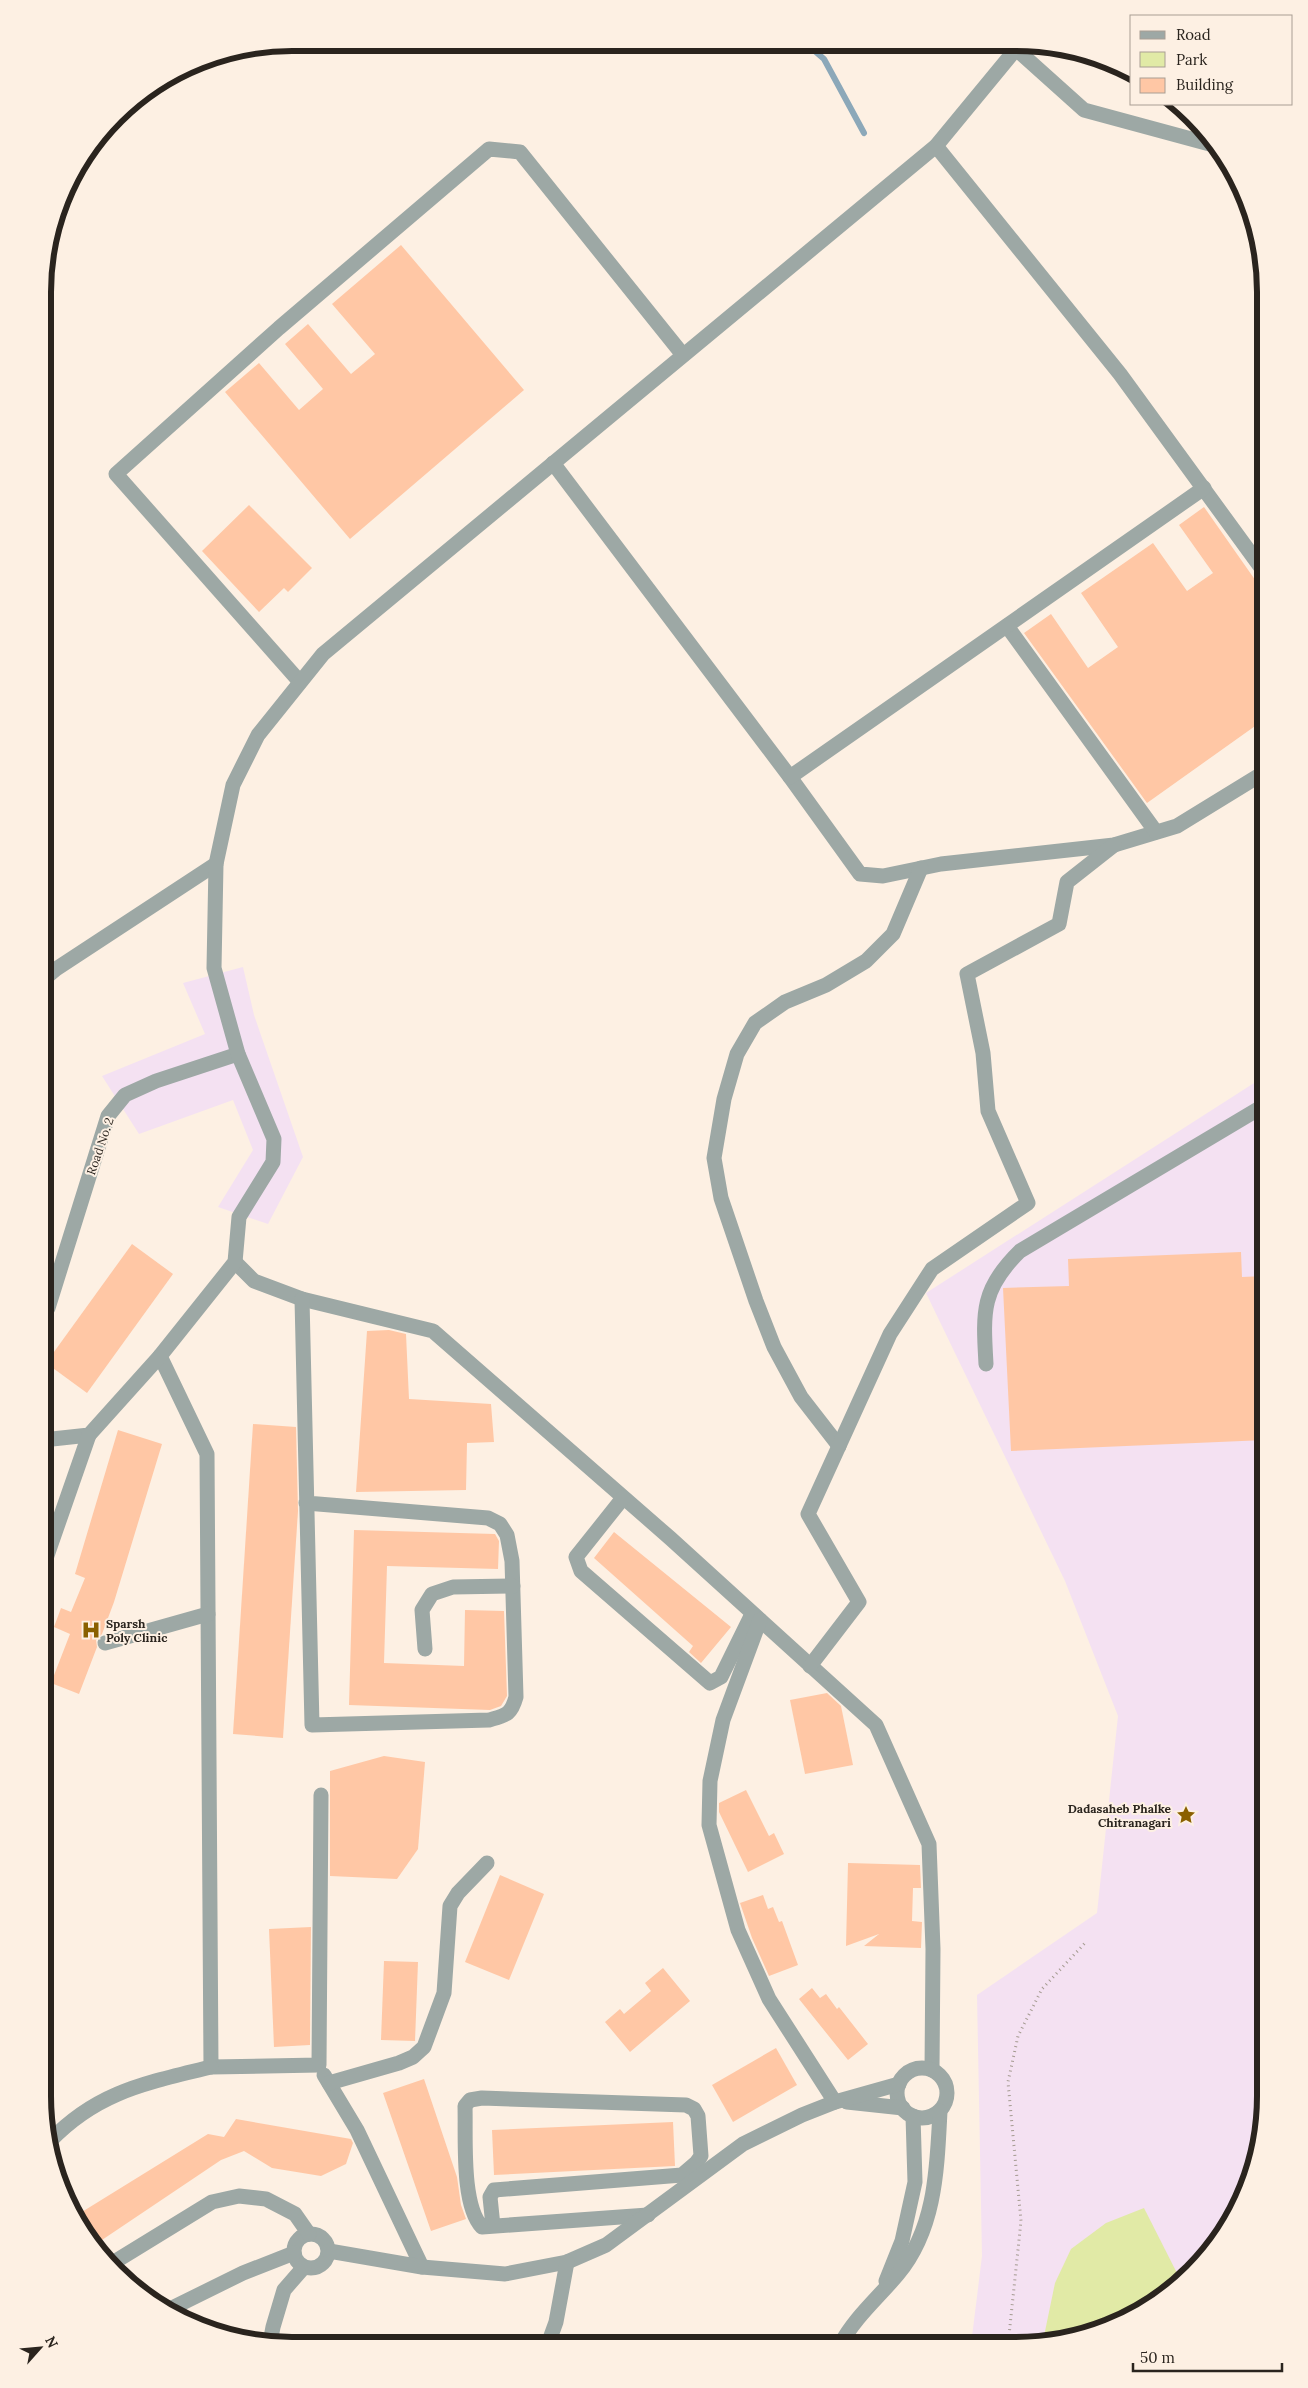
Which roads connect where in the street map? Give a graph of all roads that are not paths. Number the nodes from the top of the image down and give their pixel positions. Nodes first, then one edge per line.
1 (1014, 51) edge
2 (1020, 51) edge
3 (1204, 143) edge
4 (936, 146) junction
5 (683, 355) junction
6 (552, 463) junction
7 (1204, 488) junction
8 (1257, 562) edge
9 (1007, 626) junction
10 (300, 682) junction
11 (790, 777) junction
12 (1257, 777) edge
13 (1156, 832) junction
14 (1114, 846) junction
15 (216, 864) junction
16 (921, 868) junction
17 (51, 973) edge
18 (238, 1054) junction
19 (1257, 1110) edge
20 (235, 1262) junction
21 (51, 1292) edge
22 (302, 1299) junction
23 (160, 1356) junction
24 (986, 1364) dead end
25 (89, 1435) junction
26 (51, 1439) edge
27 (838, 1446) junction
28 (623, 1498) junction
29 (306, 1504) junction
30 (51, 1544) edge
31 (512, 1586) junction
32 (208, 1614) junction
33 (756, 1617) junction
34 (105, 1643) dead end
35 (425, 1649) dead end
36 (810, 1666) junction
37 (322, 1795) dead end
38 (487, 1863) dead end
39 (319, 2066) junction
40 (211, 2068) junction
41 (932, 2070) junction
42 (329, 2083) junction
43 (899, 2084) junction
44 (839, 2102) junction
45 (940, 2111) junction
46 (908, 2112) junction
47 (55, 2136) edge
48 (648, 2215) junction
49 (493, 2226) junction
50 (310, 2234) junction
51 (329, 2251) junction
52 (294, 2252) junction
53 (117, 2261) edge
54 (567, 2262) junction
55 (304, 2267) junction
56 (422, 2267) junction
57 (883, 2290) junction
58 (176, 2306) edge
59 (271, 2336) edge
60 (551, 2337) edge
61 (844, 2337) edge

1 - 4 street
2 - 3 street
4 - 5 street
4 - 7 street
5 - 6 street
5 - 10 street
6 - 10 street
6 - 11 street
7 - 8 street
7 - 9 street
9 - 11 street
9 - 13 street
10 - 15 street
11 - 16 street
12 - 13 street
13 - 14 street
14 - 16 street
14 - 27 street
15 - 17 street
15 - 18 street
16 - 27 street
18 - 20 street
18 - 21 street, Road No. 2
19 - 24 street
20 - 22 street
20 - 23 street
22 - 28 street
22 - 29 street
23 - 25 street
23 - 32 street
25 - 26 street
25 - 30 street
27 - 36 street
28 - 33 street
28 - 33 street
29 - 31 street
29 - 31 street
31 - 35 street
32 - 34 street
32 - 40 street
33 - 36 street
33 - 44 street
36 - 41 street
37 - 39 street
38 - 42 street
39 - 40 street
39 - 42 street
40 - 47 street
41 - 43 street
41 - 45 street
42 - 56 street
43 - 44 street
43 - 46 street
44 - 46 street
44 - 48 street
45 - 46 street
45 - 57 street
46 - 57 street
48 - 49 street
48 - 54 street
49 - 49 street
50 - 51 street
50 - 52 street
50 - 53 street
51 - 55 street
51 - 56 street
52 - 55 street
52 - 58 street
54 - 56 street
54 - 60 street
55 - 59 street
57 - 61 street

